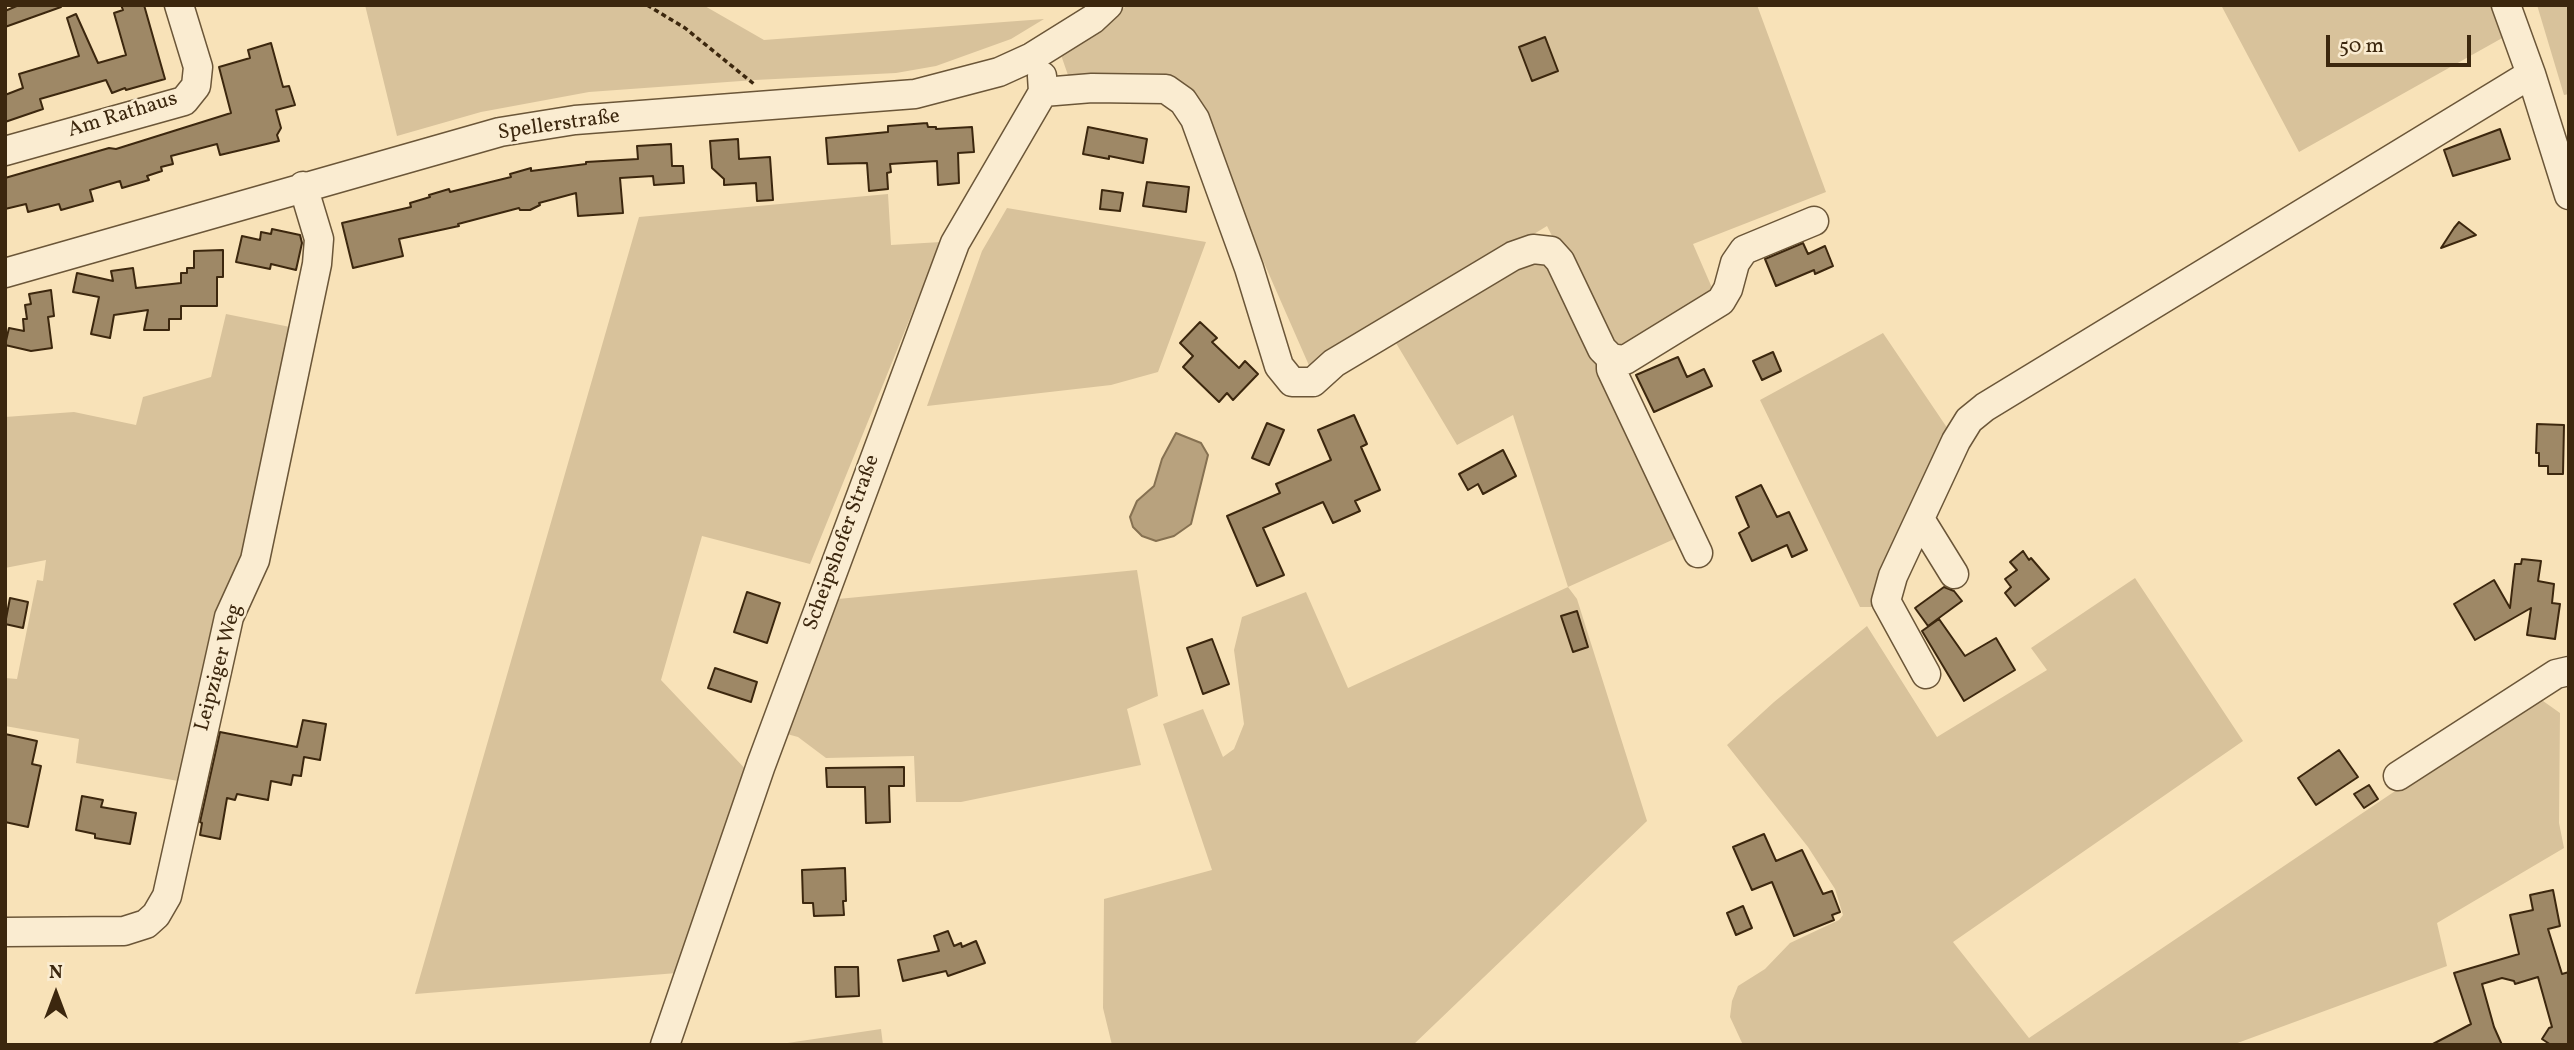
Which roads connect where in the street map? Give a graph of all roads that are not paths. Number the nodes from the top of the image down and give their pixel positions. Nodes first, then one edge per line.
1 (179, 5) edge
2 (1108, 5) edge
3 (2506, 5) edge
4 (1032, 57) junction
5 (2531, 74) junction
6 (1043, 92) junction
7 (5, 151) edge
8 (303, 186) junction
9 (2569, 195) edge
10 (1814, 221) dead end
11 (5, 273) edge
12 (1611, 358) junction
13 (1920, 519) junction
14 (1698, 553) dead end
15 (1954, 574) dead end
16 (2569, 671) edge
17 (1926, 674) dead end
18 (2398, 776) dead end
19 (5, 932) edge
20 (666, 1045) edge

1 - 7 street, Am Rathaus
2 - 4 street, Spellerstraße
3 - 5 street
4 - 6 street
4 - 8 street, Spellerstraße
5 - 9 street
5 - 13 street
6 - 12 street
6 - 20 street, Scheipshofer Straße
8 - 11 street, Spellerstraße
8 - 19 street, Leipziger Weg
10 - 12 street
12 - 14 street
13 - 15 street
13 - 17 street
16 - 18 street

